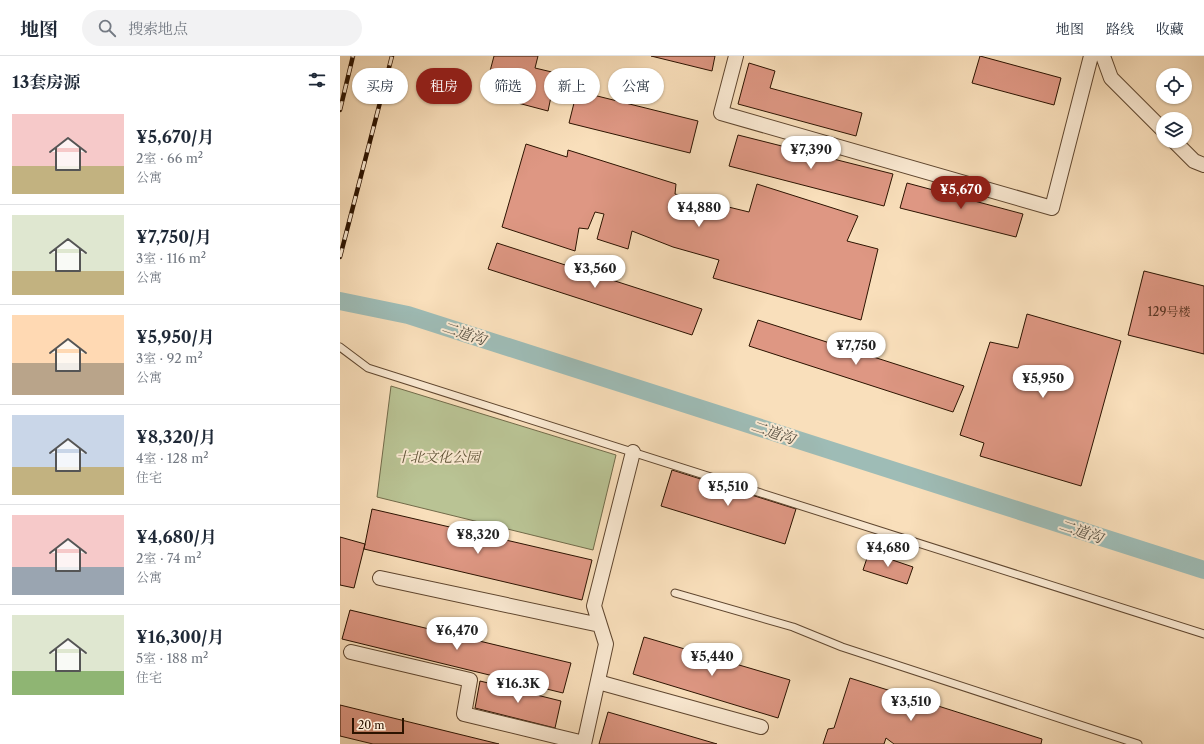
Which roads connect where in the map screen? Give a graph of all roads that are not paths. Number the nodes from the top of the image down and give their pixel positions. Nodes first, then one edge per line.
1 (736, 56) edge
2 (1091, 56) edge
3 (1103, 56) edge
4 (1156, 123) edge
5 (1181, 148) edge
6 (1204, 165) edge
7 (340, 347) edge
8 (633, 452) junction
9 (380, 578) dead end
10 (675, 593) dead end
11 (600, 625) junction
12 (1204, 634) edge
13 (351, 652) dead end
14 (598, 682) junction
15 (761, 727) dead end
16 (584, 744) edge
17 (1138, 744) edge

1 - 2 street
3 - 4 street
5 - 6 street
7 - 8 lane
8 - 11 street
8 - 12 lane
9 - 11 street
10 - 17 lane
11 - 14 street
13 - 16 street
14 - 15 street
14 - 16 street

